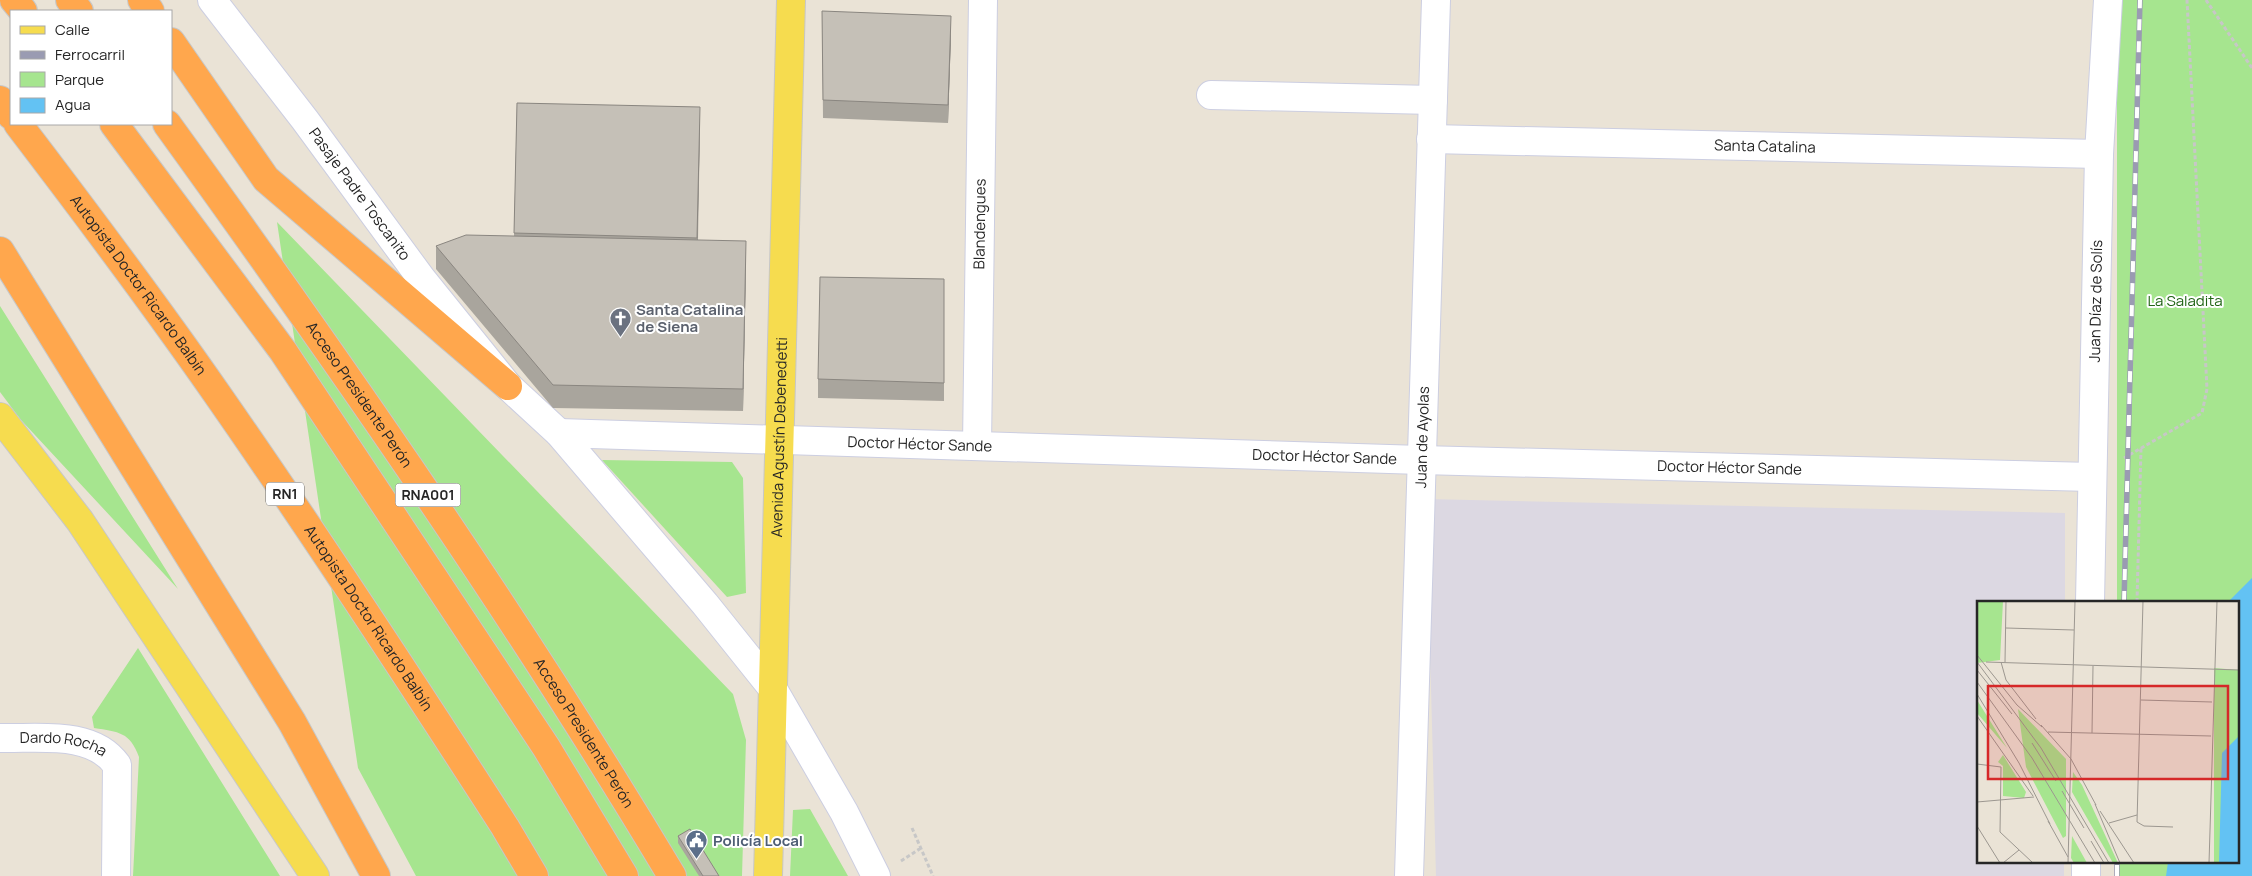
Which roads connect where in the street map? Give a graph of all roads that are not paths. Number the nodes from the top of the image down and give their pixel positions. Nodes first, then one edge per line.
1 (14, 0) edge
2 (70, 0) edge
3 (212, 0) edge
4 (791, 0) edge
5 (983, 0) edge
6 (1436, 0) edge
7 (2108, 0) edge
8 (23, 10) edge
9 (78, 10) edge
10 (172, 43) edge
11 (1211, 95) dead end
12 (0, 100) edge
13 (1433, 100) junction
14 (10, 113) edge
15 (19, 125) edge
16 (115, 125) edge
17 (168, 125) edge
18 (1431, 139) junction
19 (2099, 154) junction
20 (0, 251) edge
21 (508, 386) junction
22 (0, 417) edge
23 (559, 433) junction
24 (781, 438) junction
25 (978, 446) junction
26 (1421, 460) junction
27 (2092, 477) junction
28 (2090, 601) edge
29 (773, 689) junction
30 (0, 738) edge
31 (116, 876) edge
32 (315, 876) edge
33 (376, 876) edge
34 (534, 876) edge
35 (624, 876) edge
36 (672, 876) edge
37 (768, 876) edge
38 (876, 876) edge
39 (1409, 876) edge

1 - 8 highway
2 - 9 highway
3 - 21 street, Pasaje Padre Toscanito
4 - 24 main road, Avenida Agustín Debenedetti
5 - 25 street, Blandengues
6 - 13 street, Juan de Ayolas
7 - 19 street, Juan Díaz de Solís
10 - 21 highway
11 - 13 street
12 - 14 highway
13 - 18 street, Juan de Ayolas
15 - 34 highway, Autopista Doctor Ricardo Balbín / RN1
16 - 35 highway
17 - 36 highway, Acceso Presidente Perón / RNA001
18 - 19 street, Santa Catalina
18 - 26 street, Juan de Ayolas
19 - 27 street, Juan Díaz de Solís
20 - 33 highway
21 - 23 street, Pasaje Padre Toscanito
22 - 32 main road
23 - 24 street, Doctor Héctor Sande
23 - 29 street, Pasaje Padre Toscanito
24 - 25 street, Doctor Héctor Sande
24 - 29 main road, Avenida Agustín Debenedetti
25 - 26 street, Doctor Héctor Sande
26 - 27 street, Doctor Héctor Sande
26 - 39 street, Juan de Ayolas
27 - 28 street, Juan Díaz de Solís
29 - 37 main road, Avenida Agustín Debenedetti
29 - 38 street, Pasaje Padre Toscanito
30 - 31 street, Dardo Rocha

